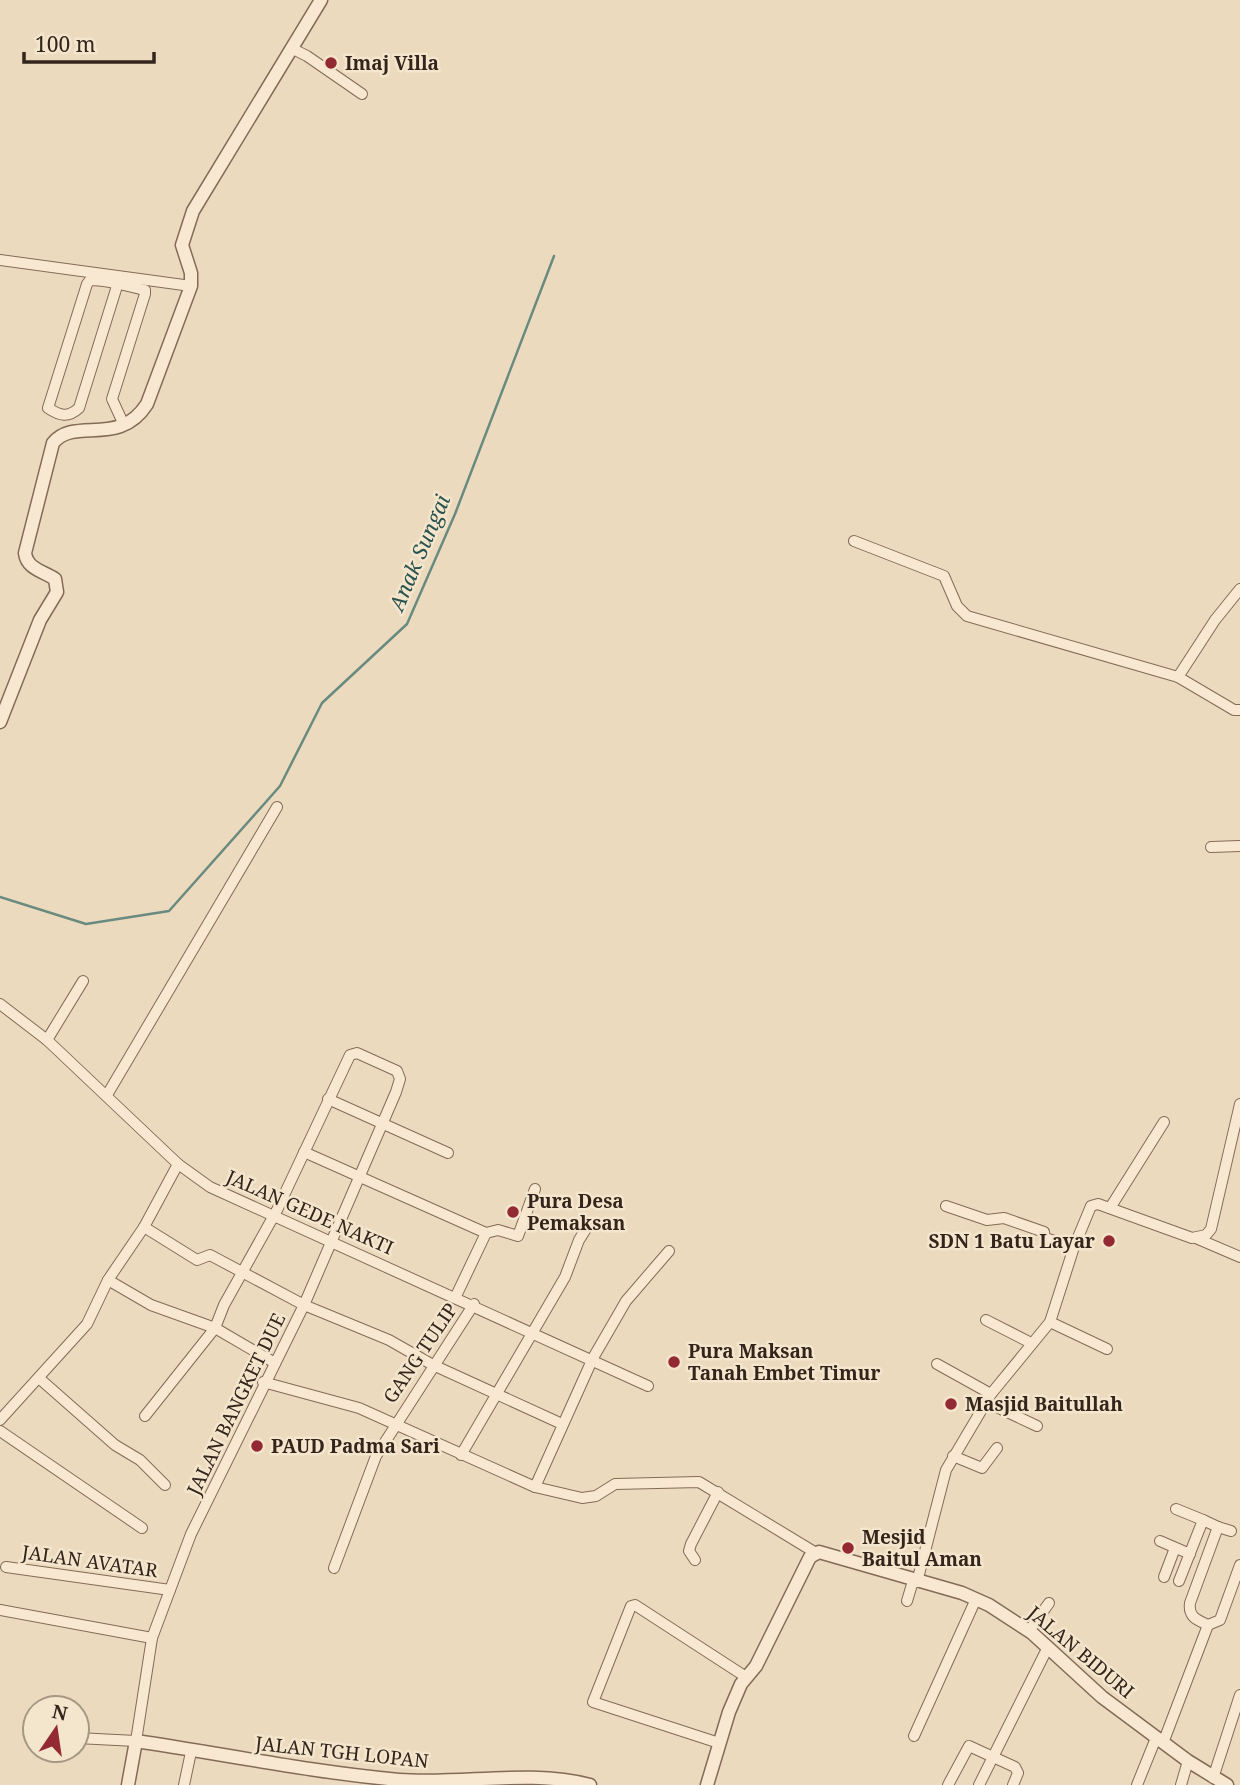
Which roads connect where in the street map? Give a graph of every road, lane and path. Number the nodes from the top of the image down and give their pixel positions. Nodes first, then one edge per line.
1 (321, 0) edge
2 (290, 48) junction
3 (362, 94) dead end
4 (0, 260) edge
5 (117, 286) junction
6 (191, 286) junction
7 (124, 425) junction
8 (854, 541) dead end
9 (1238, 592) edge
10 (1240, 608) edge
11 (1178, 677) junction
12 (1240, 710) edge
13 (0, 722) edge
14 (276, 807) dead end
15 (1240, 846) edge
16 (1211, 847) dead end
17 (83, 981) dead end
18 (0, 1004) edge
19 (47, 1040) junction
20 (107, 1095) junction
21 (328, 1099) junction
22 (1240, 1104) edge
23 (1164, 1122) dead end
24 (383, 1124) junction
25 (304, 1152) junction
26 (448, 1153) dead end
27 (178, 1164) junction
28 (361, 1177) junction
29 (534, 1189) dead end
30 (946, 1206) dead end
31 (1110, 1208) junction
32 (274, 1217) junction
33 (589, 1224) dead end
34 (144, 1227) junction
35 (486, 1233) junction
36 (1197, 1239) junction
37 (331, 1242) junction
38 (1073, 1247) junction
39 (669, 1251) dead end
40 (1240, 1257) edge
41 (242, 1273) junction
42 (108, 1280) junction
43 (456, 1296) junction
44 (474, 1304) junction
45 (304, 1305) junction
46 (986, 1320) dead end
47 (1050, 1322) junction
48 (215, 1328) junction
49 (532, 1331) junction
50 (1031, 1343) junction
51 (1107, 1349) dead end
52 (593, 1358) junction
53 (275, 1363) junction
54 (937, 1364) dead end
55 (433, 1365) junction
56 (40, 1379) junction
57 (263, 1382) junction
58 (649, 1386) dead end
59 (495, 1393) junction
60 (989, 1398) junction
61 (145, 1416) dead end
62 (0, 1420) edge
63 (395, 1422) junction
64 (562, 1424) junction
65 (1037, 1426) dead end
66 (0, 1431) edge
67 (996, 1448) dead end
68 (461, 1455) junction
69 (953, 1456) junction
70 (165, 1485) dead end
71 (535, 1487) junction
72 (718, 1492) junction
73 (1176, 1509) dead end
74 (1203, 1520) junction
75 (1218, 1527) junction
76 (142, 1528) dead end
77 (1231, 1531) dead end
78 (1160, 1541) dead end
79 (1175, 1548) junction
80 (816, 1552) junction
81 (1190, 1554) junction
82 (695, 1560) dead end
83 (1240, 1565) edge
84 (6, 1567) dead end
85 (334, 1568) dead end
86 (1164, 1577) dead end
87 (1179, 1581) dead end
88 (915, 1582) junction
89 (1237, 1587) edge
90 (170, 1590) junction
91 (976, 1599) junction
92 (907, 1601) dead end
93 (1049, 1603) dead end
94 (0, 1610) edge
95 (1208, 1625) junction
96 (1029, 1631) junction
97 (152, 1638) junction
98 (1047, 1649) junction
99 (746, 1677) junction
100 (1240, 1695) edge
101 (914, 1736) dead end
102 (91, 1739) edge
103 (1160, 1740) junction
104 (136, 1741) junction
105 (719, 1743) junction
106 (191, 1752) junction
107 (992, 1755) junction
108 (1188, 1761) junction
109 (1213, 1778) junction
110 (128, 1785) edge
111 (184, 1785) edge
112 (590, 1785) edge
113 (707, 1785) edge
114 (948, 1785) edge
115 (979, 1785) edge
116 (1013, 1785) edge
117 (1137, 1785) edge
118 (1181, 1785) edge
119 (1227, 1785) edge

1 - 2 street
2 - 3 street
2 - 6 street
4 - 6 street
5 - 5 street
5 - 7 street
6 - 7 street
7 - 13 street
8 - 11 street
9 - 10 street
9 - 11 street
11 - 12 street
14 - 20 street
15 - 16 street
17 - 19 street
18 - 19 street, JALAN GEDE NAKTI
19 - 20 street, JALAN GEDE NAKTI
20 - 27 street, JALAN GEDE NAKTI
21 - 24 street
21 - 24 street, JALAN BANGKET DUE
21 - 25 street
22 - 36 street
23 - 31 street
24 - 26 street
24 - 28 street, JALAN BANGKET DUE
25 - 28 street
25 - 32 street
27 - 32 street, JALAN GEDE NAKTI
27 - 34 street
28 - 35 street
28 - 37 street, JALAN BANGKET DUE
29 - 35 street
30 - 38 street
31 - 36 street
31 - 38 street
32 - 37 street, JALAN GEDE NAKTI
32 - 41 street
33 - 49 street
34 - 41 street
34 - 42 street
35 - 43 street
36 - 40 street
37 - 43 street, JALAN GEDE NAKTI
37 - 45 street, JALAN BANGKET DUE
38 - 47 street
39 - 52 street
41 - 45 street
41 - 48 street
42 - 48 street
42 - 56 street
43 - 44 street, JALAN GEDE NAKTI
44 - 49 street, JALAN GEDE NAKTI
44 - 55 street, GANG TULIP
45 - 53 street, JALAN BANGKET DUE
45 - 55 street
46 - 50 street
47 - 50 street
47 - 51 street
48 - 53 street
48 - 61 street
49 - 52 street, JALAN GEDE NAKTI
49 - 59 street
50 - 60 street
52 - 58 street, JALAN GEDE NAKTI
52 - 64 street
53 - 57 street, JALAN BANGKET DUE
54 - 60 street
55 - 59 street
55 - 63 street, GANG TULIP
56 - 62 street
56 - 70 street
57 - 63 street
57 - 90 street, JALAN BANGKET DUE
59 - 64 street
59 - 68 street
60 - 65 street
60 - 69 street
63 - 68 street
63 - 85 street, GANG TULIP
64 - 71 street
66 - 76 street
67 - 69 street
68 - 71 street
69 - 88 street
71 - 72 street
72 - 80 street
72 - 82 street
73 - 74 street
74 - 75 street
74 - 81 street
75 - 77 street
75 - 95 street
78 - 79 street
79 - 81 street
79 - 86 street
80 - 88 street, JALAN BIDURI
80 - 99 street
81 - 87 street
83 - 89 street
84 - 90 street, JALAN AVATAR
88 - 91 street, JALAN BIDURI
88 - 92 street
89 - 95 street
90 - 97 street, JALAN BANGKET DUE
91 - 96 street, JALAN BIDURI
91 - 101 street
93 - 96 street
94 - 97 street
95 - 103 street
96 - 98 street, JALAN BIDURI
97 - 104 street, JALAN BANGKET DUE
98 - 103 street, JALAN BIDURI
98 - 107 street
99 - 105 street
99 - 105 street
100 - 109 street
102 - 104 street
103 - 108 street, JALAN BIDURI
103 - 117 street
104 - 106 street, JALAN TGH LOPAN
104 - 110 street
105 - 113 street
106 - 111 street
106 - 112 street, JALAN TGH LOPAN
107 - 114 street
107 - 115 street
107 - 116 street
108 - 109 street, JALAN BIDURI
108 - 118 street
109 - 119 street, JALAN BIDURI

